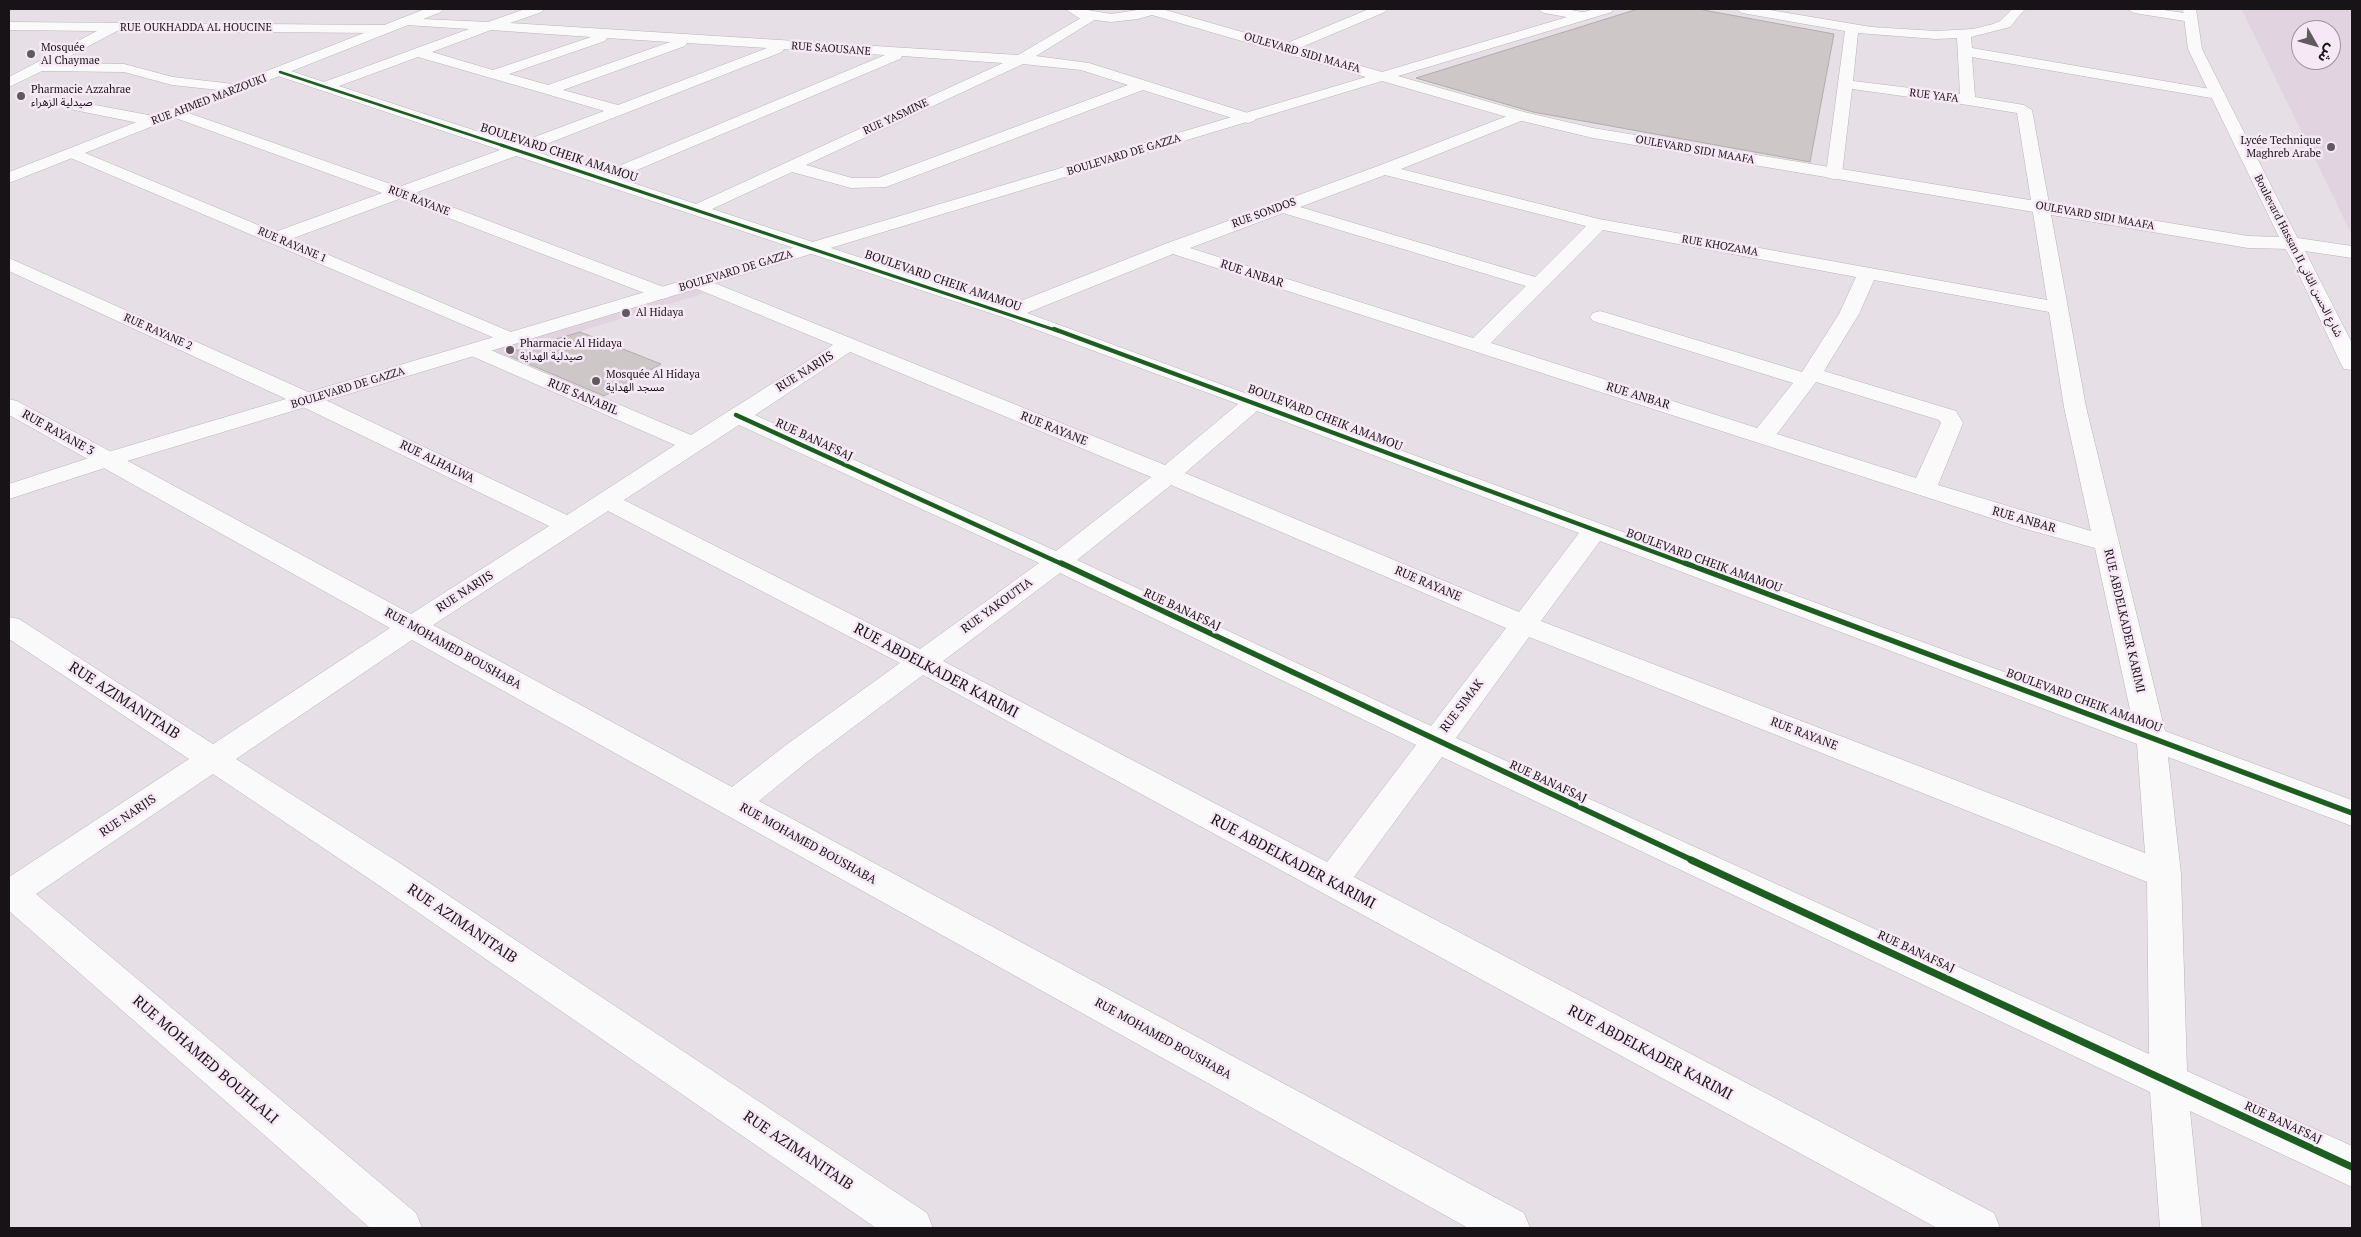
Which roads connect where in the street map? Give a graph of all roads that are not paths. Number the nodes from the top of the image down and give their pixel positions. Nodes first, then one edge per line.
1 (436, 9) edge
2 (537, 9) edge
3 (1072, 9) edge
4 (1380, 9) edge
5 (1544, 9) edge
6 (1608, 9) edge
7 (1742, 9) edge
8 (2019, 9) edge
9 (2134, 9) edge
10 (1155, 10) edge
11 (142, 12) dead end
12 (2191, 13) edge
13 (1091, 16) junction
14 (1583, 16) junction
15 (406, 20) junction
16 (9, 26) edge
17 (490, 26) junction
18 (113, 28) junction
19 (1852, 28) junction
20 (383, 29) junction
21 (611, 34) junction
22 (1964, 34) junction
23 (691, 39) junction
24 (785, 46) junction
25 (1285, 49) junction
26 (1964, 51) junction
27 (416, 52) junction
28 (900, 53) junction
29 (1022, 59) junction
30 (39, 67) junction
31 (280, 72) junction
32 (495, 74) junction
33 (1385, 77) junction
34 (9, 83) edge
35 (1144, 84) junction
36 (1845, 84) junction
37 (326, 86) junction
38 (237, 88) junction
39 (548, 90) junction
40 (2217, 94) junction
41 (1968, 100) junction
42 (79, 107) dead end
43 (618, 110) junction
44 (2024, 110) joint
45 (176, 113) junction
46 (1520, 116) junction
47 (1248, 118) junction
48 (154, 121) junction
49 (516, 150) junction
50 (72, 153) junction
51 (789, 166) junction
52 (1384, 170) junction
53 (1834, 174) junction
54 (9, 178) edge
55 (604, 178) junction
56 (399, 193) junction
57 (1282, 207) junction
58 (2041, 207) junction
59 (696, 210) junction
60 (1599, 224) junction
61 (276, 238) junction
62 (2248, 242) junction
63 (2291, 243) junction
64 (814, 248) junction
65 (1172, 248) junction
66 (2352, 252) edge
67 (2302, 260) junction
68 (9, 264) edge
69 (2352, 268) edge
70 (1867, 273) junction
71 (697, 282) junction
72 (1539, 284) junction
73 (662, 293) junction
74 (2058, 308) junction
75 (1009, 313) junction
76 (1600, 317) dead end
77 (511, 339) junction
78 (847, 345) junction
79 (1477, 346) junction
80 (474, 350) junction
81 (2352, 364) edge
82 (1808, 377) junction
83 (307, 400) junction
84 (1254, 402) junction
85 (9, 406) edge
86 (736, 415) junction
87 (1763, 436) junction
88 (692, 444) junction
89 (106, 460) junction
90 (1168, 474) junction
91 (1924, 489) junction
92 (9, 492) edge
93 (605, 500) junction
94 (568, 525) junction
95 (1594, 531) junction
96 (2105, 543) junction
97 (1058, 562) junction
98 (1524, 625) junction
99 (9, 626) edge
100 (411, 627) junction
101 (922, 662) junction
102 (2152, 736) junction
103 (1435, 741) junction
104 (213, 759) junction
105 (734, 803) junction
106 (2352, 812) edge
107 (2164, 874) junction
108 (1331, 882) junction
109 (10, 892) edge
110 (2168, 1080) junction
111 (2352, 1167) edge
112 (401, 1228) edge
113 (912, 1228) edge
114 (1509, 1228) edge
115 (1979, 1228) edge
116 (2181, 1228) edge

1 - 15 street, RUE AHMED MARZOUKI
2 - 17 street
3 - 13 street
4 - 25 street
5 - 14 street
6 - 14 street, BOULEVARD DE GAZZA
7 - 19 street
8 - 22 street
9 - 12 street
10 - 13 street
10 - 25 street, OULEVARD SIDI MAAFA
11 - 18 street
12 - 40 street, Boulevard Hassan II شارع الحسن الثاني
13 - 29 street, RUE YASMINE
14 - 33 street, BOULEVARD DE GAZZA
15 - 17 street, RUE SAOUSANE
15 - 20 street, RUE AHMED MARZOUKI
16 - 18 street, RUE OUKHADDA AL HOUCINE
17 - 21 street, RUE SAOUSANE
17 - 27 street
18 - 20 street, RUE OUKHADDA AL HOUCINE
18 - 30 street
19 - 22 street
19 - 36 street
20 - 31 street, RUE AHMED MARZOUKI
21 - 23 street, RUE SAOUSANE
21 - 32 street
22 - 26 street
23 - 24 street, RUE SAOUSANE
23 - 39 street
24 - 28 street, RUE SAOUSANE
24 - 43 street
25 - 33 street, OULEVARD SIDI MAAFA
26 - 40 street
26 - 41 street
27 - 32 street
27 - 37 street
28 - 29 street, RUE SAOUSANE
28 - 55 street
29 - 35 street, RUE SAOUSANE
29 - 51 street, RUE YASMINE
30 - 34 street
30 - 38 street
31 - 37 street, BOULEVARD CHEIK AMAMOU
31 - 38 street, RUE AHMED MARZOUKI
32 - 39 street
33 - 46 street, OULEVARD SIDI MAAFA
33 - 47 street, BOULEVARD DE GAZZA
35 - 47 street, RUE SAOUSANE
35 - 51 street
36 - 41 street, RUE YAFA
36 - 53 street
37 - 49 street, BOULEVARD CHEIK AMAMOU
38 - 45 street, RUE AHMED MARZOUKI
39 - 43 street
40 - 63 street, Boulevard Hassan II شارع الحسن الثاني
41 - 44 street, RUE YAFA
42 - 48 street
43 - 49 street
44 - 58 street, RUE ABDELKADER KARIMI
45 - 48 street, RUE AHMED MARZOUKI
45 - 56 street, RUE RAYANE
46 - 52 street, RUE SONDOS
46 - 53 street, OULEVARD SIDI MAAFA
47 - 64 street, BOULEVARD DE GAZZA
48 - 50 street, RUE AHMED MARZOUKI
49 - 55 street, BOULEVARD CHEIK AMAMOU
49 - 56 street
50 - 54 street, RUE AHMED MARZOUKI
50 - 61 street, RUE RAYANE 1
51 - 59 street, RUE YASMINE
52 - 57 street, RUE SONDOS
52 - 60 street, RUE KHOZAMA
53 - 58 street, OULEVARD SIDI MAAFA
55 - 59 street, BOULEVARD CHEIK AMAMOU
56 - 61 street
56 - 73 street, RUE RAYANE
57 - 65 street, RUE SONDOS
57 - 72 street
58 - 62 street, OULEVARD SIDI MAAFA
58 - 74 street, RUE ABDELKADER KARIMI
59 - 64 street, BOULEVARD CHEIK AMAMOU
60 - 70 street, RUE KHOZAMA
60 - 72 street
61 - 77 street, RUE RAYANE 1
62 - 63 street
62 - 67 street
63 - 66 street
63 - 67 street, Boulevard Hassan II شارع الحسن الثاني
64 - 71 street, BOULEVARD DE GAZZA
64 - 75 street, BOULEVARD CHEIK AMAMOU
65 - 75 street, RUE SONDOS
65 - 79 street, RUE ANBAR
67 - 69 street
67 - 81 street, Boulevard Hassan II شارع الحسن الثاني
68 - 83 street, RUE RAYANE 2
70 - 74 street, RUE KHOZAMA
70 - 82 street
71 - 73 street, BOULEVARD DE GAZZA
71 - 78 street, RUE RAYANE
72 - 79 street
73 - 77 street, BOULEVARD DE GAZZA
74 - 96 street, RUE ABDELKADER KARIMI
75 - 84 street, BOULEVARD CHEIK AMAMOU
76 - 82 street
77 - 80 street, BOULEVARD DE GAZZA
78 - 86 street, RUE NARJIS
78 - 90 street, RUE RAYANE
79 - 87 street, RUE ANBAR
80 - 83 street, BOULEVARD DE GAZZA
80 - 88 street, RUE SANABIL
82 - 87 street
82 - 91 street
83 - 89 street, BOULEVARD DE GAZZA
83 - 94 street, RUE ALHALWA
84 - 90 street, RUE YAKOUTIA
84 - 95 street, BOULEVARD CHEIK AMAMOU
85 - 89 street, RUE RAYANE 3
86 - 88 street, RUE NARJIS
86 - 97 street, RUE BANAFSAJ
87 - 91 street, RUE ANBAR
88 - 93 street, RUE NARJIS
89 - 92 street, BOULEVARD DE GAZZA
89 - 100 street, RUE MOHAMED BOUSHABA
90 - 97 street, RUE YAKOUTIA
90 - 98 street, RUE RAYANE
91 - 96 street, RUE ANBAR
93 - 94 street, RUE NARJIS
93 - 101 street, RUE ABDELKADER KARIMI
94 - 100 street, RUE NARJIS
95 - 98 street, RUE SIMAK
95 - 102 street, BOULEVARD CHEIK AMAMOU
96 - 102 street, RUE ABDELKADER KARIMI
97 - 101 street, RUE YAKOUTIA
97 - 103 street, RUE BANAFSAJ
98 - 103 street, RUE SIMAK
98 - 107 street, RUE RAYANE
99 - 104 street, RUE AZIMANITAIB
100 - 104 street, RUE NARJIS
100 - 105 street, RUE MOHAMED BOUSHABA
101 - 105 street, RUE YAKOUTIA
101 - 108 street, RUE ABDELKADER KARIMI
102 - 106 street, BOULEVARD CHEIK AMAMOU
102 - 107 street, RUE ABDELKADER KARIMI
103 - 108 street, RUE SIMAK
103 - 110 street, RUE BANAFSAJ
104 - 109 street, RUE NARJIS
104 - 113 street, RUE AZIMANITAIB
105 - 114 street, RUE MOHAMED BOUSHABA
107 - 110 street, RUE ABDELKADER KARIMI
108 - 115 street, RUE ABDELKADER KARIMI
109 - 112 street, RUE MOHAMED BOUHLALI
110 - 111 street, RUE BANAFSAJ
110 - 116 street, RUE ABDELKADER KARIMI

